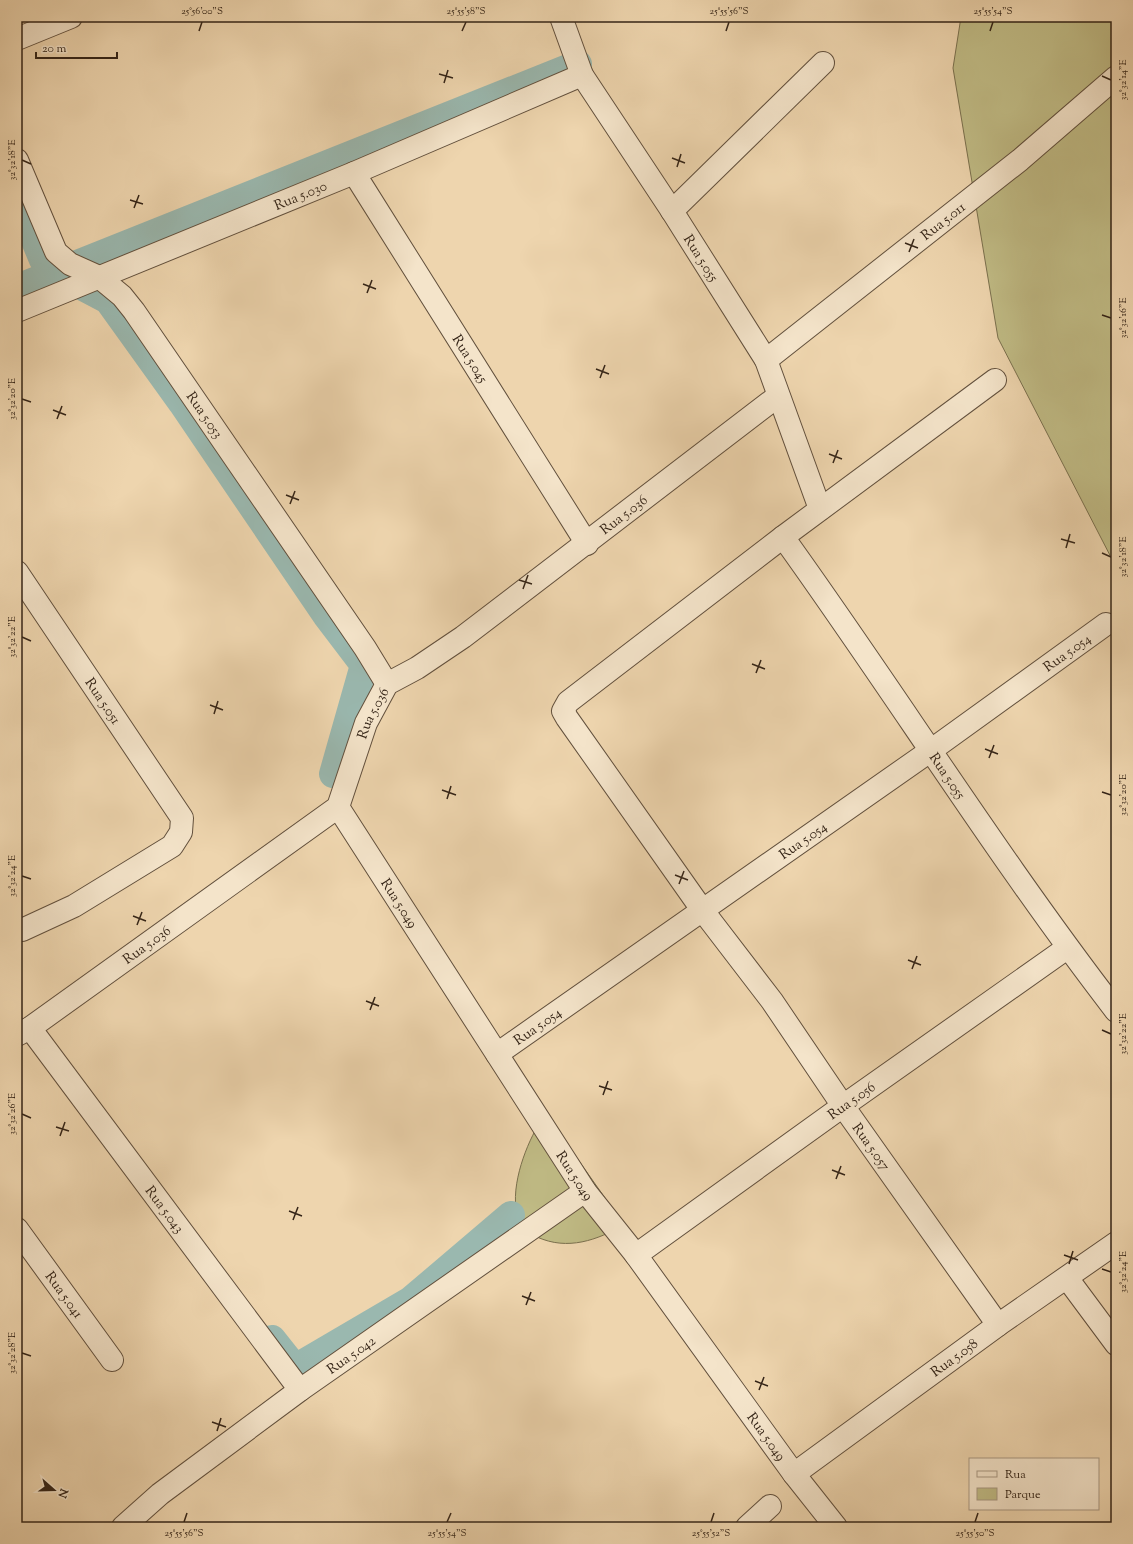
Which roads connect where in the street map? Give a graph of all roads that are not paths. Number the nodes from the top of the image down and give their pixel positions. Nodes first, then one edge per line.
1 (71, 17) edge
2 (561, 17) edge
3 (17, 39) edge
4 (823, 63) dead end
5 (582, 75) junction
6 (1116, 77) edge
7 (17, 160) edge
8 (354, 173) junction
9 (672, 211) junction
10 (99, 277) junction
11 (17, 311) edge
12 (766, 360) junction
13 (995, 380) dead end
14 (778, 396) junction
15 (820, 510) junction
16 (783, 537) junction
17 (587, 544) junction
18 (17, 572) edge
19 (1106, 624) dead end
20 (387, 684) junction
21 (930, 751) junction
22 (338, 807) junction
23 (703, 911) junction
24 (17, 930) edge
25 (1068, 948) junction
26 (1116, 1011) edge
27 (24, 1032) edge
28 (497, 1054) junction
29 (843, 1106) junction
30 (585, 1191) junction
31 (17, 1229) edge
32 (1116, 1243) edge
33 (636, 1255) junction
34 (1067, 1278) junction
35 (998, 1325) junction
36 (1116, 1344) edge
37 (112, 1360) dead end
38 (300, 1390) junction
39 (794, 1474) junction
40 (770, 1506) dead end
41 (123, 1527) edge
42 (747, 1527) edge
43 (836, 1527) edge

1 - 3 street
2 - 5 street, Rua 5.055
4 - 9 street
5 - 8 street, Rua 5.030
5 - 9 street, Rua 5.055
6 - 12 street, Rua 5.011
7 - 10 street, Rua 5.053
8 - 10 street, Rua 5.030
8 - 17 street, Rua 5.045
9 - 12 street, Rua 5.055
10 - 11 street, Rua 5.030
10 - 20 street, Rua 5.053
12 - 14 street, Rua 5.055
13 - 15 street
14 - 15 street, Rua 5.055
14 - 17 street, Rua 5.036
15 - 16 street
16 - 21 street, Rua 5.055
16 - 23 street, Rua 5.057
17 - 20 street, Rua 5.036
18 - 24 street, Rua 5.051
19 - 21 street, Rua 5.054
20 - 22 street, Rua 5.036
21 - 23 street, Rua 5.054
21 - 25 street, Rua 5.055
22 - 27 street, Rua 5.036
22 - 28 street, Rua 5.049
23 - 28 street, Rua 5.054
23 - 29 street, Rua 5.057
25 - 26 street, Rua 5.055
25 - 29 street, Rua 5.056
27 - 38 street, Rua 5.043
28 - 30 street, Rua 5.049
29 - 33 street, Rua 5.056
29 - 35 street, Rua 5.057
30 - 33 street, Rua 5.049
30 - 38 street, Rua 5.042
31 - 37 street, Rua 5.041
32 - 34 street, Rua 5.058
33 - 39 street, Rua 5.049
34 - 35 street, Rua 5.058
34 - 36 street
35 - 39 street, Rua 5.058
38 - 41 street, Rua 5.042
39 - 43 street, Rua 5.049
40 - 42 street

